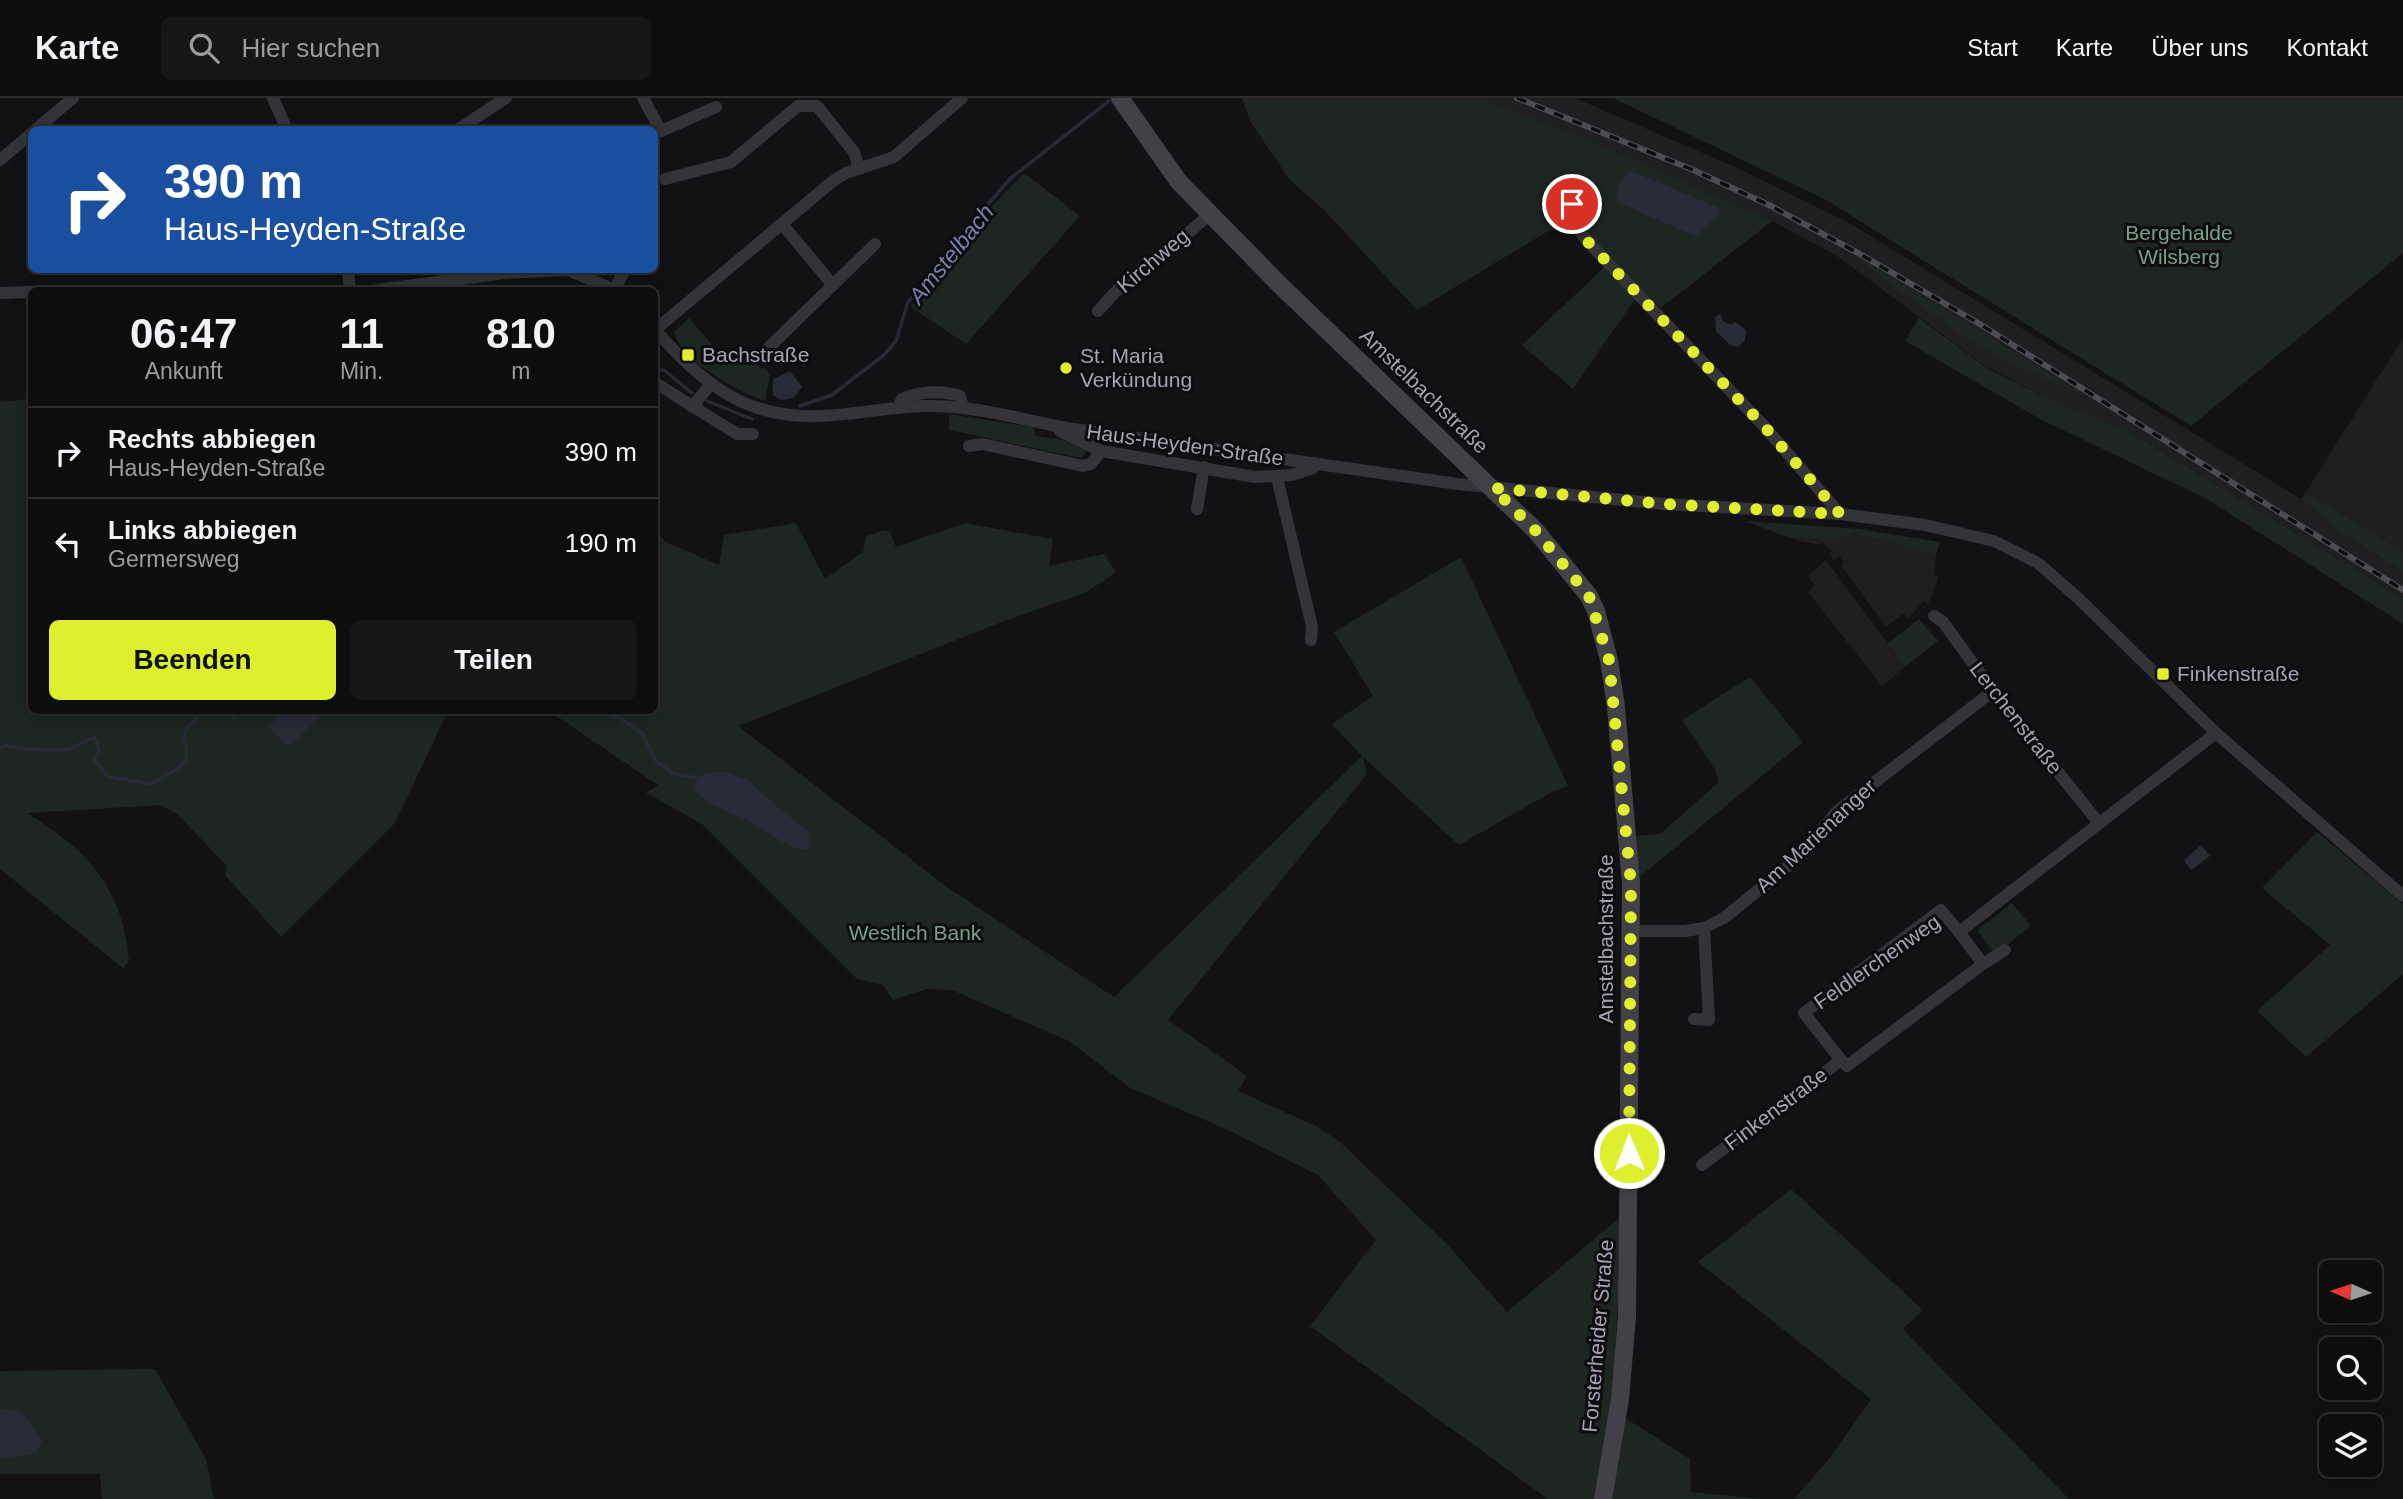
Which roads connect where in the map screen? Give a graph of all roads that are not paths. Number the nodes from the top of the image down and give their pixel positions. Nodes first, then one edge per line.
1 (73, 98) edge
2 (273, 98) edge
3 (643, 98) edge
4 (962, 98) edge
5 (1120, 98) edge
6 (503, 99) edge
7 (716, 107) dead end
8 (39, 126) edge
9 (285, 126) edge
10 (463, 126) edge
11 (28, 135) edge
12 (0, 160) edge
13 (859, 168) junction
14 (665, 179) dead end
15 (1572, 204) dead end
16 (1210, 214) junction
17 (782, 224) junction
18 (875, 244) dead end
19 (511, 273) edge
20 (575, 273) edge
21 (832, 284) junction
22 (401, 287) edge
23 (608, 287) edge
24 (28, 292) edge
25 (0, 293) edge
26 (1098, 310) dead end
27 (658, 327) edge
28 (658, 334) edge
29 (759, 357) dead end
30 (658, 383) edge
31 (701, 396) junction
32 (1055, 426) junction
33 (753, 434) dead end
34 (969, 446) dead end
35 (1101, 451) junction
36 (1315, 463) junction
37 (1469, 465) junction
38 (1204, 467) junction
39 (1277, 477) junction
40 (1458, 484) junction
41 (1493, 488) junction
42 (1197, 509) dead end
43 (1840, 514) junction
44 (1934, 616) dead end
45 (1311, 640) dead end
46 (1993, 691) junction
47 (2216, 733) junction
48 (2098, 822) junction
49 (2403, 896) edge
50 (1704, 928) junction
51 (1631, 931) junction
52 (1959, 932) junction
53 (2005, 950) dead end
54 (1983, 964) junction
55 (1694, 1020) dead end
56 (1841, 1060) junction
57 (1702, 1164) dead end
58 (1629, 1175) joint
59 (1603, 1499) edge

1 - 8 street
2 - 9 street
3 - 7 street
4 - 13 street
5 - 16 street, Amstelbachstraße
6 - 10 street
11 - 12 street
13 - 14 street
13 - 17 street
15 - 43 street
16 - 26 street, Kirchweg
16 - 37 street, Amstelbachstraße
17 - 21 street
17 - 27 street
18 - 21 street
19 - 22 street
20 - 23 street
21 - 29 street
24 - 25 street
28 - 31 street, Haus-Heyden-Straße
30 - 31 street, Haus-Heyden-Straße
31 - 32 street, Haus-Heyden-Straße
31 - 33 street, Haus-Heyden-Straße
32 - 35 street, Haus-Heyden-Straße
32 - 36 street, Haus-Heyden-Straße
34 - 35 street, Haus-Heyden-Straße
35 - 38 street, Haus-Heyden-Straße
36 - 39 street, Haus-Heyden-Straße
36 - 40 street, Haus-Heyden-Straße
37 - 40 street
37 - 41 street, Amstelbachstraße
38 - 39 street, Haus-Heyden-Straße
38 - 42 street, Haus-Heyden-Straße
39 - 45 street, Haus-Heyden-Straße
40 - 41 street, Haus-Heyden-Straße
41 - 43 street, Haus-Heyden-Straße
41 - 51 street, Amstelbachstraße
43 - 47 street, Haus-Heyden-Straße
44 - 46 street, Lerchenstraße
46 - 48 street, Lerchenstraße
46 - 50 street, Am Marienanger
47 - 48 street
47 - 49 street, Haus-Heyden-Straße
48 - 52 street
50 - 51 street, Am Marienanger
50 - 55 street
51 - 58 street, Amstelbachstraße
52 - 54 street
52 - 56 street, Feldlerchenweg
53 - 54 street, Finkenstraße
54 - 56 street, Finkenstraße
56 - 57 street, Finkenstraße
58 - 59 street, Forsterheider Straße

